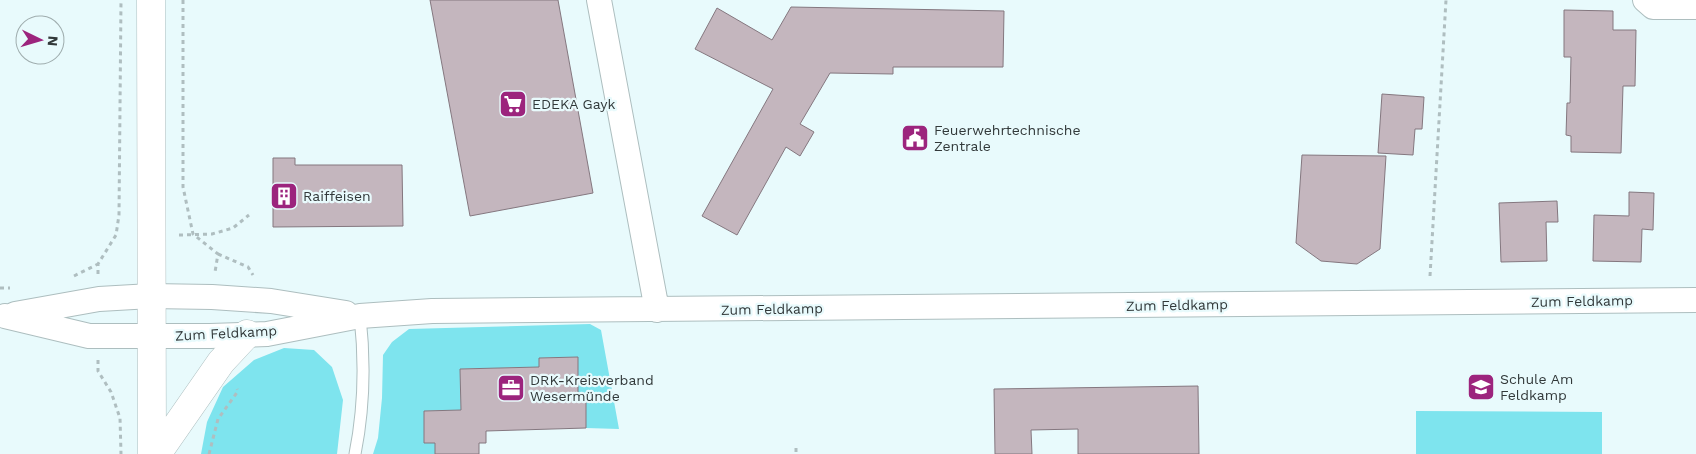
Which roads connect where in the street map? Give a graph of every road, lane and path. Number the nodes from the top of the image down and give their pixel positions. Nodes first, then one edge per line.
1 (121, 0) edge
2 (151, 0) edge
3 (183, 0) edge
4 (599, 0) edge
5 (1446, 0) edge
6 (1645, 0) edge
7 (1696, 7) edge
8 (183, 187) dead end
9 (119, 215) dead end
10 (249, 215) dead end
11 (193, 234) dead end
12 (151, 296) junction
13 (1696, 300) edge
14 (1429, 303) junction
15 (657, 310) junction
16 (3, 316) edge
17 (360, 316) junction
18 (247, 334) junction
19 (151, 336) junction
20 (796, 448) dead end
21 (152, 454) edge
22 (157, 454) edge
23 (355, 454) edge
24 (796, 454) edge

1 - 9 path
2 - 12 main road
3 - 8 path
4 - 15 street
5 - 14 path
6 - 7 street
10 - 11 path
12 - 16 street, Zum Feldkamp
12 - 17 street, Zum Feldkamp
12 - 19 main road
13 - 14 street, Zum Feldkamp
14 - 15 street, Zum Feldkamp
15 - 17 street, Zum Feldkamp
16 - 19 street, Zum Feldkamp
17 - 18 street, Zum Feldkamp
17 - 23 lane
18 - 19 street, Zum Feldkamp
18 - 22 main road
19 - 21 main road
20 - 24 path

